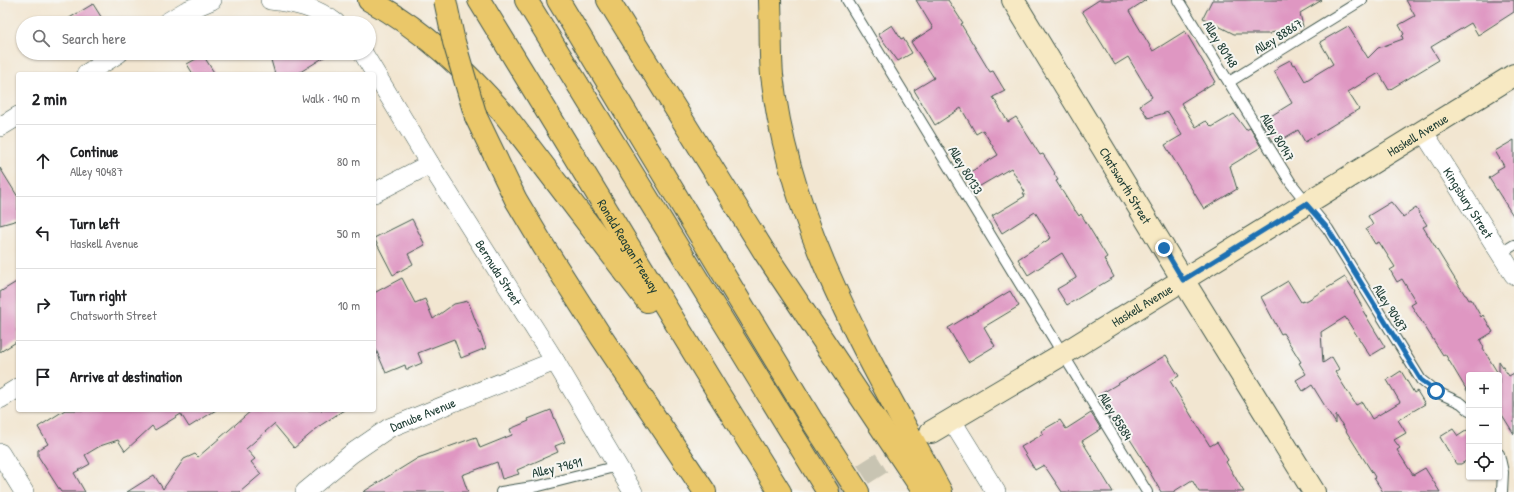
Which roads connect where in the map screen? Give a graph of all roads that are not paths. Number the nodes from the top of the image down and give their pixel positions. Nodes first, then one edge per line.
1 (212, 0) edge
2 (270, 0) edge
3 (369, 0) edge
4 (445, 0) edge
5 (479, 0) edge
6 (526, 0) edge
7 (558, 0) edge
8 (608, 0) edge
9 (770, 0) edge
10 (848, 0) edge
11 (1014, 0) edge
12 (1178, 0) edge
13 (1362, 0) edge
14 (178, 16) edge
15 (327, 16) edge
16 (108, 60) edge
17 (367, 60) edge
18 (89, 72) edge
19 (374, 72) edge
20 (376, 75) edge
21 (1514, 75) edge
22 (1229, 82) junction
23 (16, 117) edge
24 (0, 127) edge
25 (1423, 131) junction
26 (430, 164) junction
27 (376, 192) edge
28 (1306, 204) junction
29 (1507, 249) edge
30 (1514, 275) edge
31 (1183, 280) junction
32 (1063, 354) junction
33 (555, 361) junction
34 (16, 389) edge
35 (717, 391) junction
36 (0, 399) edge
37 (1467, 408) edge
38 (952, 421) junction
39 (931, 432) tunnel mouth
40 (0, 452) edge
41 (618, 466) junction
42 (1502, 468) edge
43 (24, 492) edge
44 (304, 492) edge
45 (501, 492) edge
46 (633, 492) edge
47 (705, 492) edge
48 (780, 492) edge
49 (828, 492) edge
50 (858, 492) edge
51 (924, 492) edge
52 (941, 492) edge
53 (996, 492) edge
54 (1147, 492) edge
55 (1314, 492) edge
56 (1502, 492) edge

1 - 14 street
2 - 15 street
3 - 35 highway
4 - 47 highway, bridge
5 - 35 highway, Ronald Reagan Freeway
6 - 49 highway
7 - 50 highway
8 - 51 highway
9 - 52 highway
10 - 32 lane, Alley 80133
11 - 31 main road, Chatsworth Street
12 - 22 lane, Alley 80148
13 - 22 lane, Alley 88867
16 - 18 street
17 - 19 street, Bermuda Street
20 - 26 street, Bermuda Street
21 - 25 main road, Haskell Avenue
22 - 28 lane, Alley 80147
23 - 24 street
25 - 28 main road, Haskell Avenue
25 - 29 street, Kingsbury Street
26 - 27 street
26 - 33 street, Bermuda Street
28 - 31 main road, Haskell Avenue
28 - 37 lane, Alley 90487
29 - 30 street, Kingsbury Street
31 - 32 main road, Haskell Avenue
31 - 55 main road, Chatsworth Street
32 - 38 main road, Haskell Avenue
32 - 54 lane, Alley 85884
33 - 41 street, Bermuda Street
33 - 44 street, Danube Avenue
34 - 36 street
35 - 48 highway, Ronald Reagan Freeway
38 - 39 main road, Haskell Avenue
38 - 53 street
40 - 43 street
41 - 45 lane, Alley 79691
41 - 46 street, Bermuda Street
42 - 56 lane

